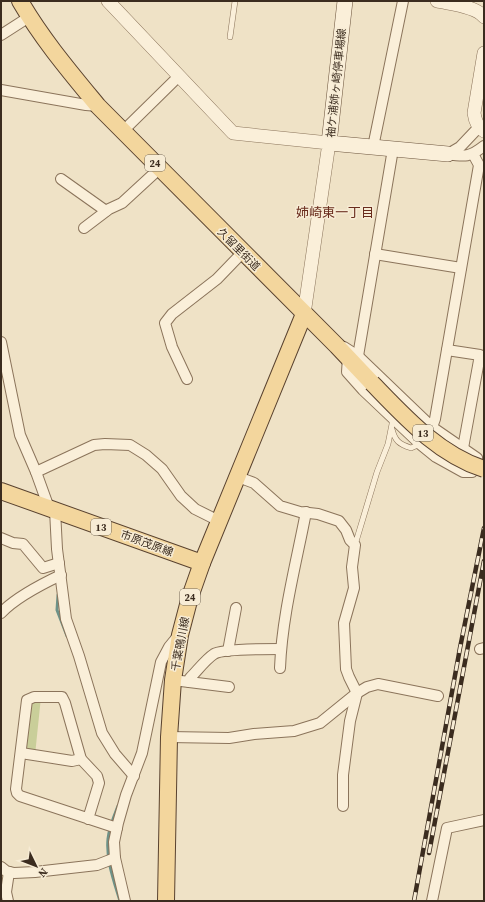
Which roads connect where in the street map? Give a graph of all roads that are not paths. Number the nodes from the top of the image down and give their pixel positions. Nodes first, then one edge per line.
1 (20, 1) edge
2 (108, 1) edge
3 (235, 1) edge
4 (345, 1) edge
5 (403, 1) edge
6 (437, 1) edge
7 (30, 17) junction
8 (484, 17) edge
9 (1, 35) edge
10 (230, 37) dead end
11 (484, 53) edge
12 (179, 76) junction
13 (1, 90) edge
14 (98, 106) junction
15 (481, 129) edge
16 (123, 131) junction
17 (329, 143) junction
18 (484, 146) edge
19 (373, 147) junction
20 (393, 149) junction
21 (448, 154) junction
22 (473, 154) junction
23 (160, 168) junction
24 (61, 179) dead end
25 (106, 211) junction
26 (84, 228) dead end
27 (243, 252) junction
28 (375, 254) junction
29 (462, 268) junction
30 (304, 314) junction
31 (1, 342) edge
32 (447, 350) junction
33 (354, 360) junction
34 (187, 379) dead end
35 (392, 423) junction
36 (432, 427) junction
37 (463, 448) junction
38 (484, 470) edge
39 (36, 472) junction
40 (238, 477) junction
41 (1, 491) edge
42 (52, 509) junction
43 (306, 512) junction
44 (219, 521) junction
45 (1, 538) edge
46 (355, 546) junction
47 (59, 563) junction
48 (202, 563) junction
49 (61, 575) junction
50 (236, 608) dead end
51 (1, 613) edge
52 (180, 635) junction
53 (281, 649) junction
54 (228, 651) junction
55 (280, 668) dead end
56 (181, 681) junction
57 (229, 687) dead end
58 (357, 693) junction
59 (438, 696) dead end
60 (169, 737) junction
61 (21, 753) junction
62 (81, 759) junction
63 (134, 776) junction
64 (343, 806) dead end
65 (88, 818) junction
66 (484, 820) edge
67 (117, 828) junction
68 (115, 858) junction
69 (5, 870) edge
70 (8, 901) edge
71 (125, 901) edge
72 (166, 901) edge
73 (432, 901) edge

1 - 7 main road, 久留里街道 / 24
2 - 12 street
3 - 10 lane
4 - 17 main road, 袖ケ浦姉ヶ崎停車場線
5 - 19 street
6 - 8 street
7 - 9 street
7 - 14 main road, 久留里街道 / 24
11 - 15 street
12 - 16 street
12 - 17 street
13 - 14 street
14 - 16 main road, 久留里街道 / 24
15 - 21 street
16 - 23 main road, 久留里街道 / 24
17 - 19 main road, 袖ケ浦姉ヶ崎停車場線
17 - 30 street
18 - 22 street
19 - 20 main road, 袖ケ浦姉ヶ崎停車場線
20 - 21 main road, 袖ケ浦姉ヶ崎停車場線
20 - 28 street
21 - 22 street
22 - 29 street
23 - 25 street
23 - 27 main road, 久留里街道 / 24
24 - 25 street
25 - 26 street
27 - 30 main road, 久留里街道 / 24
27 - 34 street
28 - 29 street
28 - 33 street
29 - 32 street
30 - 33 main road, 久留里街道 / 13
30 - 40 main road, 千葉鴨川線 / 24
31 - 39 street
32 - 36 street
32 - 37 street
33 - 35 street
33 - 36 street
33 - 38 main road, 久留里街道 / 13, bridge
35 - 37 street
35 - 46 lane
36 - 37 street
39 - 42 street
39 - 44 street
40 - 43 street
40 - 44 main road, 千葉鴨川線 / 24
41 - 42 main road, 市原茂原線 / 13
42 - 47 street
42 - 48 main road, 市原茂原線 / 13
43 - 46 street
43 - 53 street
44 - 48 main road, 千葉鴨川線 / 24
45 - 47 street
46 - 58 street
47 - 49 street
48 - 52 main road, 千葉鴨川線 / 24
49 - 51 street
49 - 63 street
50 - 54 street
52 - 56 main road, 千葉鴨川線 / 24
52 - 63 street
53 - 54 street
53 - 55 street
54 - 56 street
56 - 57 street
56 - 60 main road, 千葉鴨川線 / 24
58 - 59 street
58 - 60 street
58 - 64 street
60 - 72 main road, 千葉鴨川線 / 24
61 - 62 street
61 - 62 street
61 - 65 street
62 - 65 street
63 - 67 street
65 - 67 street
66 - 73 street
67 - 68 street
68 - 69 street
68 - 71 street
69 - 70 street

